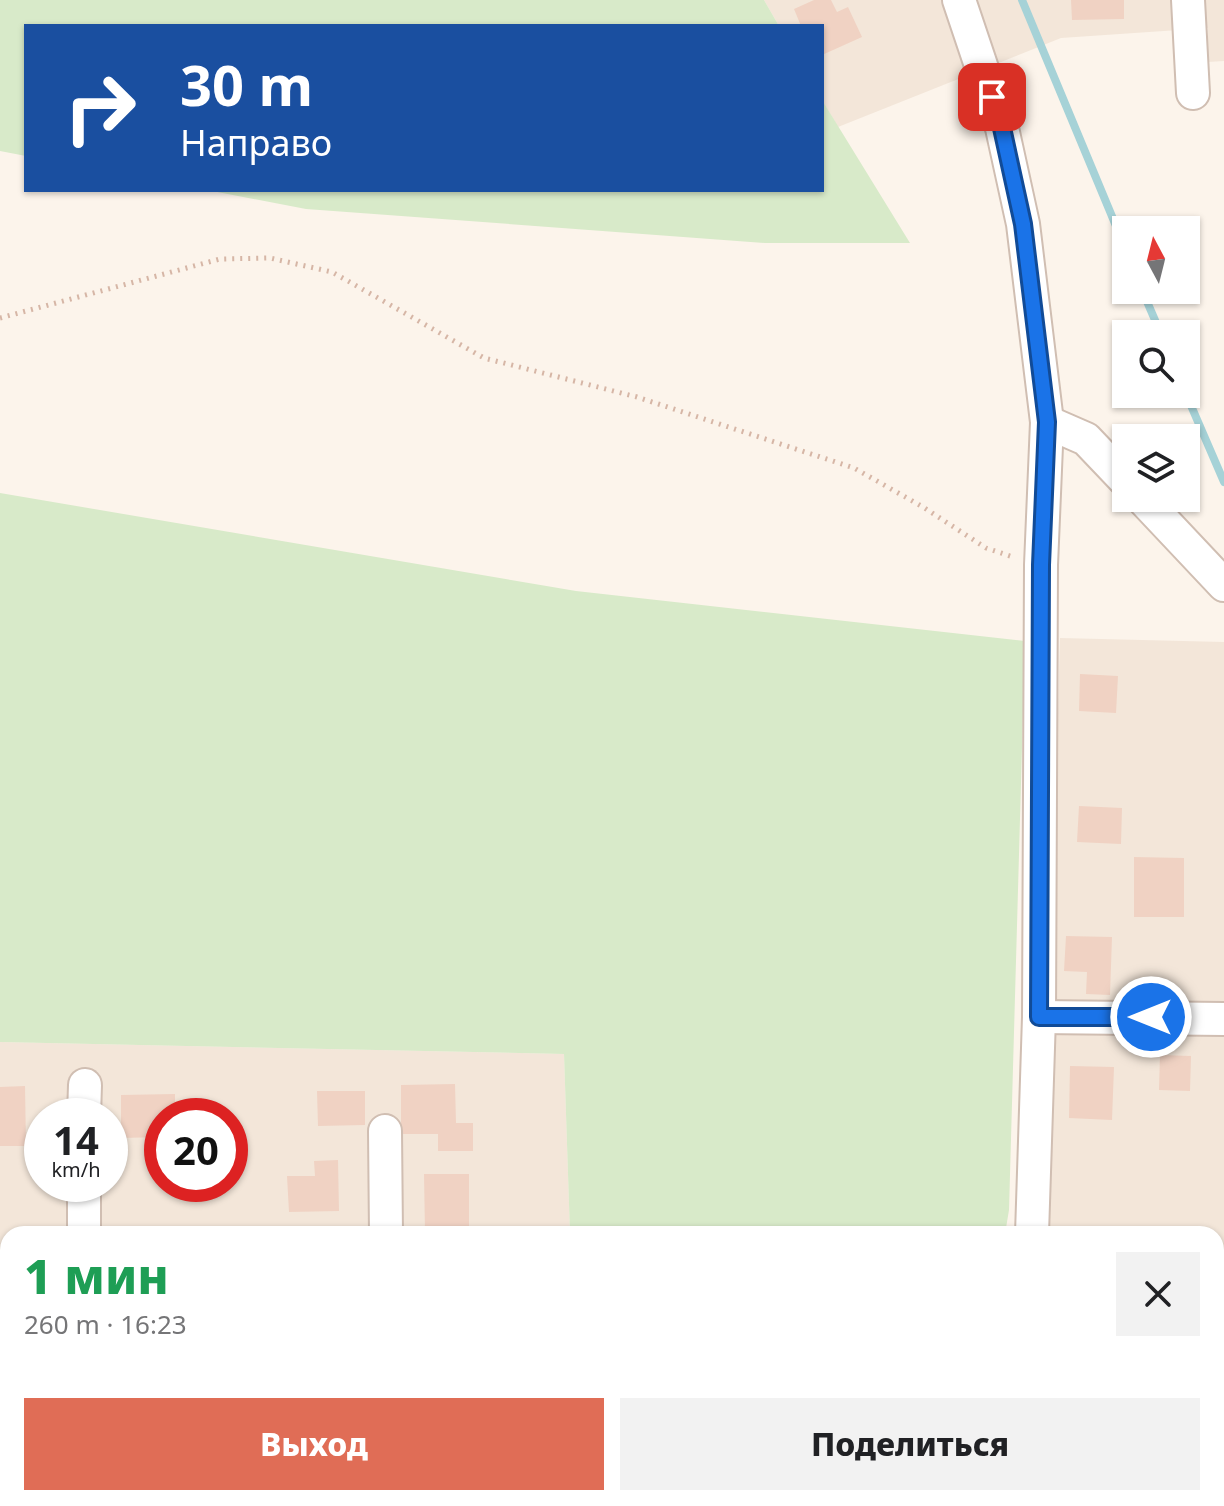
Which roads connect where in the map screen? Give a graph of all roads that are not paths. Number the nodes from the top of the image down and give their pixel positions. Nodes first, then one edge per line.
1 (959, 0) edge
2 (1188, 0) edge
3 (1193, 93) dead end
4 (1047, 422) junction
5 (1112, 466) edge
6 (1155, 512) edge
7 (1224, 585) edge
8 (1039, 1017) junction
9 (1224, 1019) edge
10 (385, 1131) dead end
11 (84, 1202) edge
12 (84, 1226) edge
13 (386, 1226) edge
14 (1032, 1226) edge

1 - 4 street
2 - 3 street
4 - 5 street
4 - 8 street
6 - 7 street
8 - 9 street
8 - 14 street
10 - 13 street
11 - 12 street

